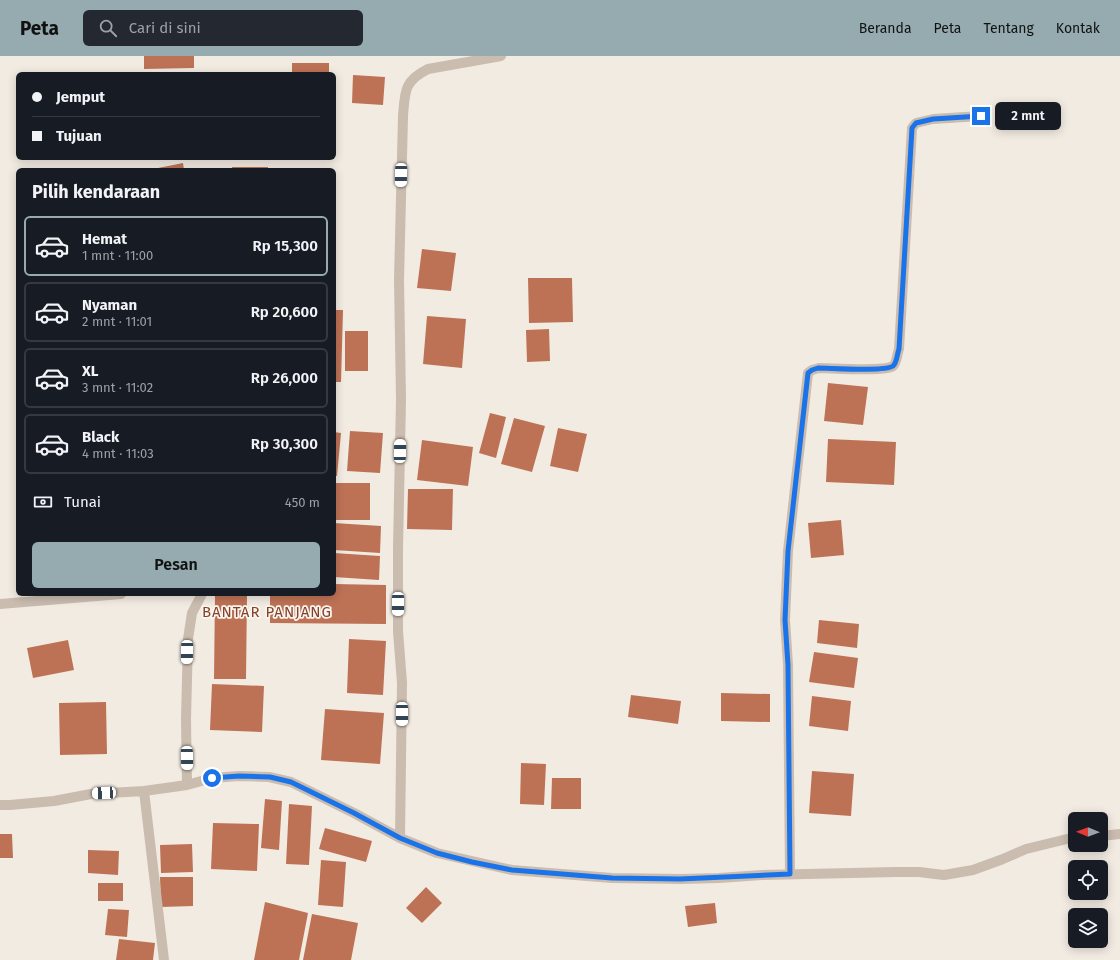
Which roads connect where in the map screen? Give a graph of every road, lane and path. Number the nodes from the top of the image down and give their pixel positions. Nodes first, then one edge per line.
1 (501, 56) edge
2 (981, 116) dead end
3 (97, 596) edge
4 (199, 596) edge
5 (0, 604) edge
6 (187, 785) junction
7 (144, 791) junction
8 (0, 805) edge
9 (1120, 834) edge
10 (1108, 835) edge
11 (400, 838) junction
12 (1068, 840) edge
13 (790, 874) junction
14 (164, 960) edge

1 - 11 street
2 - 13 street
3 - 5 street
4 - 6 street
6 - 7 street
6 - 11 street
7 - 8 street
7 - 14 street
9 - 10 street
11 - 13 street
12 - 13 street

